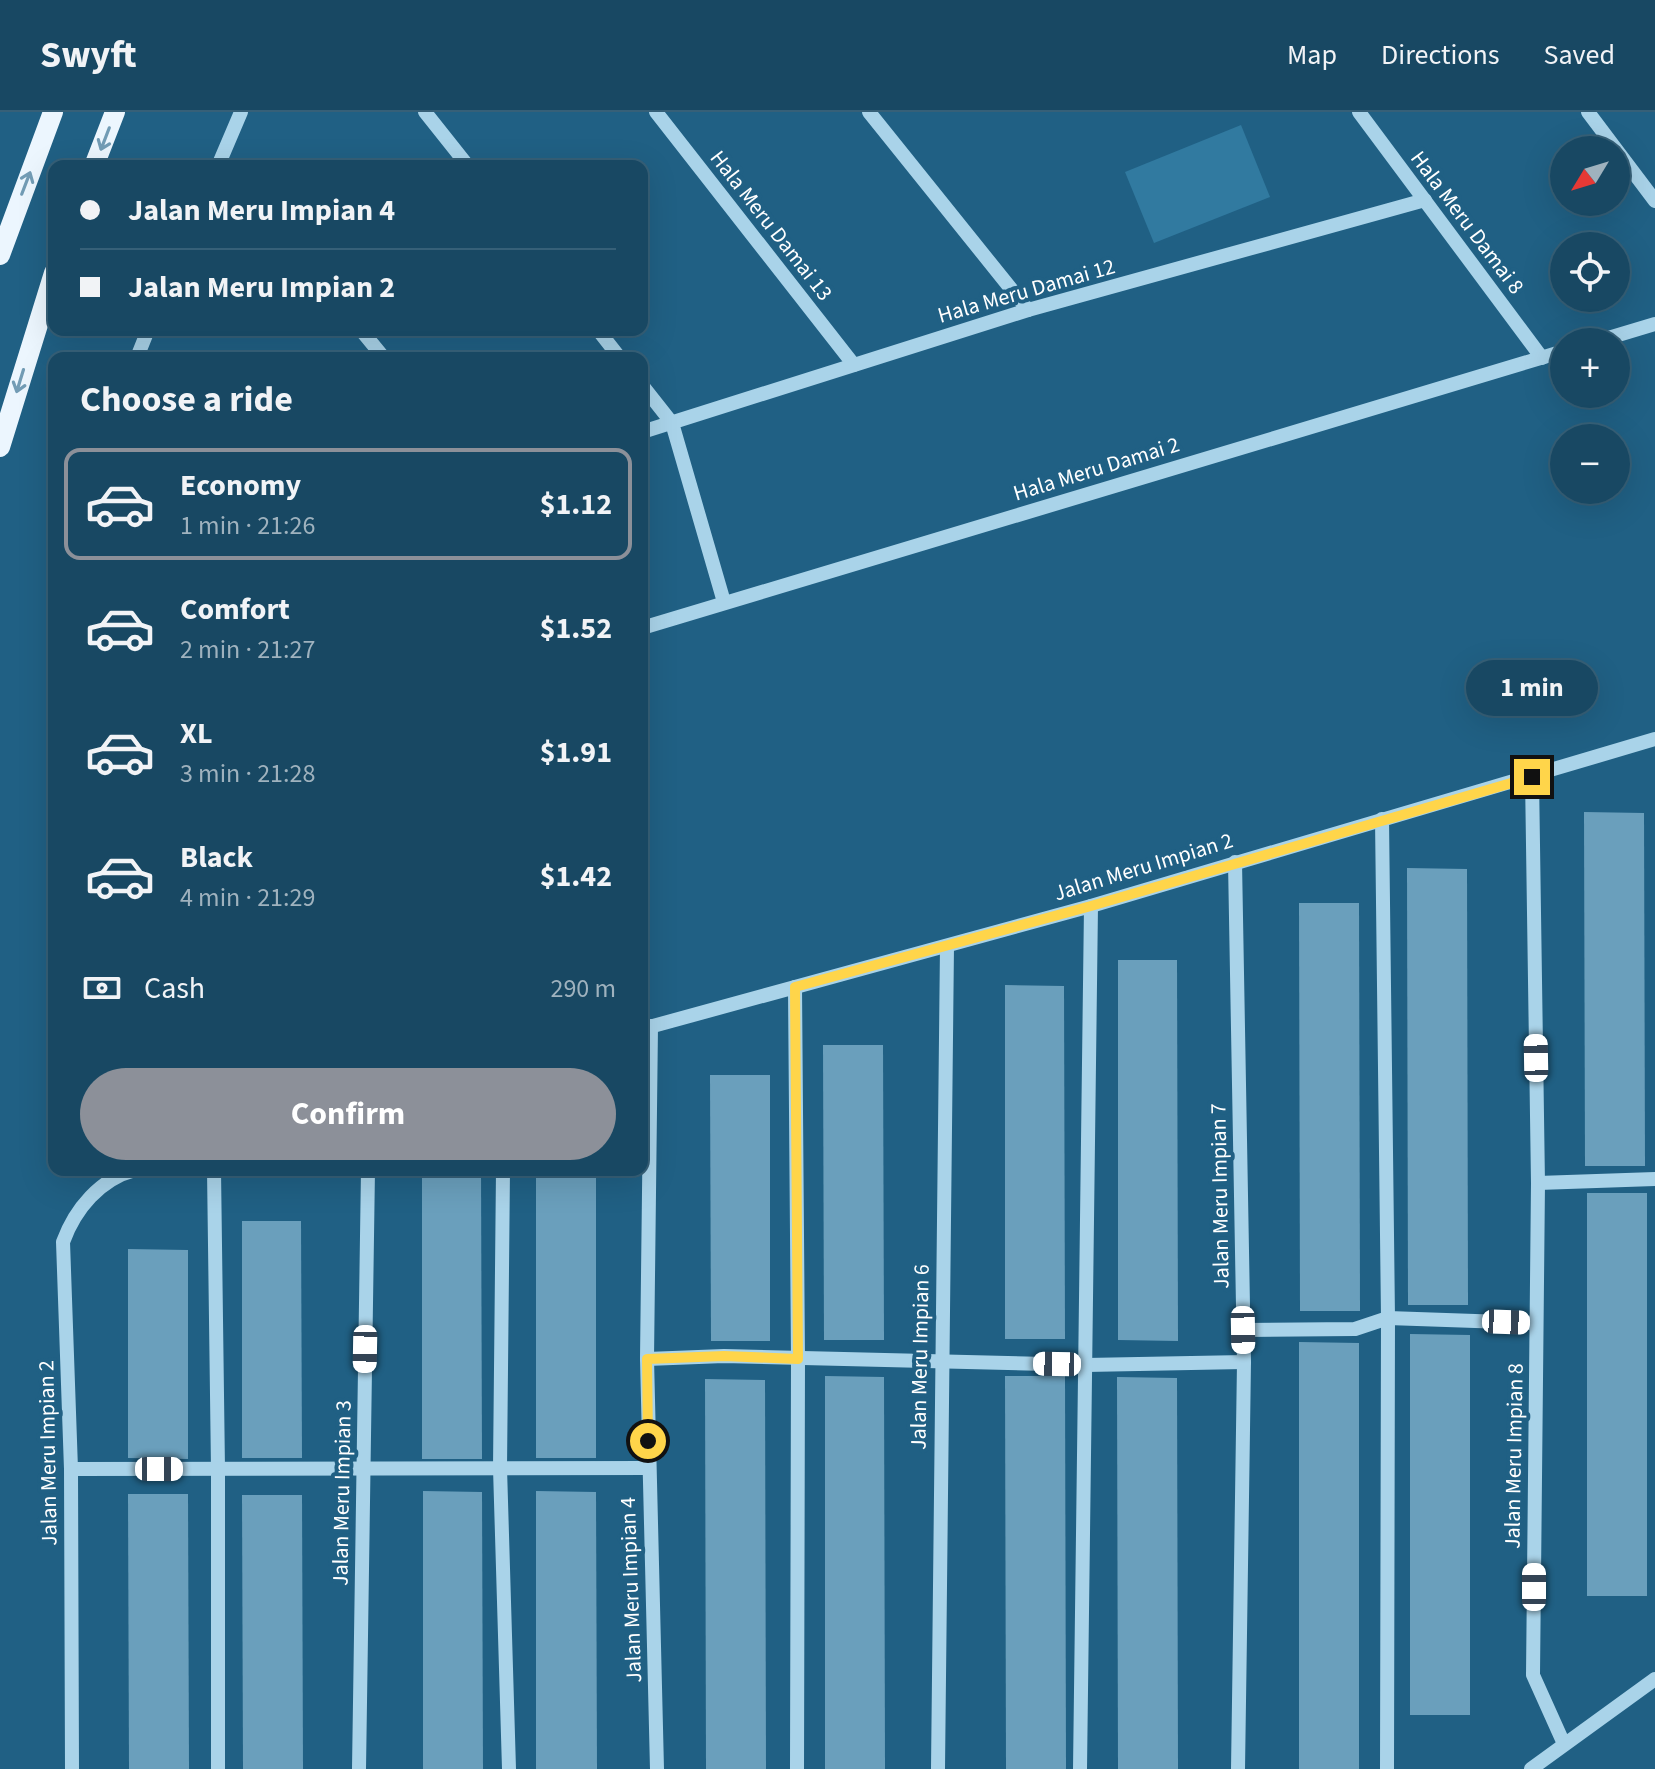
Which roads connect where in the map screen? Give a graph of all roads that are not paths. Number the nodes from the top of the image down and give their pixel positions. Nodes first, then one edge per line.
1 (53, 112) edge
2 (115, 112) edge
3 (241, 112) edge
4 (425, 112) edge
5 (656, 112) edge
6 (869, 112) edge
7 (1359, 112) edge
8 (1588, 112) edge
9 (96, 160) edge
10 (223, 160) edge
11 (463, 160) edge
12 (1425, 200) junction
13 (1655, 201) edge
14 (0, 255) edge
15 (48, 292) edge
16 (1028, 310) junction
17 (1655, 324) edge
18 (1630, 332) edge
19 (366, 336) edge
20 (603, 336) edge
21 (379, 352) edge
22 (615, 352) edge
23 (1550, 355) edge
24 (1542, 358) junction
25 (854, 365) junction
26 (648, 393) edge
27 (672, 423) junction
28 (648, 430) edge
29 (0, 447) edge
30 (724, 602) junction
31 (648, 626) edge
32 (1655, 739) edge
33 (1532, 777) junction
34 (1382, 819) junction
35 (1235, 862) junction
36 (1091, 906) junction
37 (947, 946) junction
38 (795, 987) junction
39 (648, 1027) edge
40 (115, 1176) edge
41 (214, 1176) edge
42 (368, 1176) edge
43 (503, 1176) edge
44 (646, 1176) edge
45 (1655, 1179) edge
46 (1538, 1183) junction
47 (1388, 1318) junction
48 (1536, 1323) junction
49 (1243, 1330) junction
50 (647, 1359) junction
51 (798, 1359) junction
52 (940, 1361) junction
53 (1244, 1362) junction
54 (1086, 1365) junction
55 (500, 1468) junction
56 (648, 1468) junction
57 (71, 1469) junction
58 (218, 1469) junction
59 (363, 1469) junction
60 (1655, 1679) edge
61 (1564, 1744) junction
62 (72, 1769) edge
63 (218, 1769) edge
64 (359, 1769) edge
65 (509, 1769) edge
66 (657, 1769) edge
67 (797, 1769) edge
68 (938, 1769) edge
69 (1080, 1769) edge
70 (1238, 1769) edge
71 (1387, 1769) edge
72 (1531, 1769) edge

14 -> 1 main road
2 -> 9 main road
3 - 10 street
4 - 11 street
5 - 25 street, Hala Meru Damai 13
6 - 16 street
7 - 12 street, Hala Meru Damai 8
8 - 13 street
12 - 16 street, Hala Meru Damai 12
12 - 24 street, Hala Meru Damai 8
15 -> 29 main road
16 - 25 street, Hala Meru Damai 12
17 - 18 street
19 - 21 street
20 - 22 street
23 - 24 street, Hala Meru Damai 2
24 - 30 street, Hala Meru Damai 2
25 - 27 street, Hala Meru Damai 12
26 - 27 street
27 - 28 street, Hala Meru Damai 12
27 - 30 street
30 - 31 street, Hala Meru Damai 2
32 - 33 street, Jalan Meru Impian 2
33 - 34 street, Jalan Meru Impian 2
33 - 46 street, Jalan Meru Impian 8
34 - 35 street, Jalan Meru Impian 2
34 - 47 street
35 - 36 street, Jalan Meru Impian 2
35 - 49 street, Jalan Meru Impian 7
36 - 37 street, Jalan Meru Impian 2
36 - 54 street
37 - 38 street, Jalan Meru Impian 2
37 - 52 street, Jalan Meru Impian 6
38 - 39 street, Jalan Meru Impian 2
38 - 51 street
40 - 57 street, Jalan Meru Impian 2
41 - 58 street
42 - 59 street, Jalan Meru Impian 3
43 - 55 street
44 - 50 street, Jalan Meru Impian 4
45 - 46 street
46 - 48 street, Jalan Meru Impian 8
47 - 48 street
47 - 49 street
47 - 71 street
48 - 61 street, Jalan Meru Impian 8
49 - 53 street, Jalan Meru Impian 7
50 - 51 street
50 - 56 street, Jalan Meru Impian 4
51 - 52 street
51 - 67 street
52 - 54 street
52 - 68 street, Jalan Meru Impian 6
53 - 54 street
53 - 70 street, Jalan Meru Impian 7
54 - 69 street
55 - 56 street
55 - 59 street
55 - 65 street
56 - 66 street, Jalan Meru Impian 4
57 - 58 street
57 - 62 street, Jalan Meru Impian 2
58 - 59 street
58 - 63 street
59 - 64 street, Jalan Meru Impian 3
60 - 61 street
61 - 72 street

